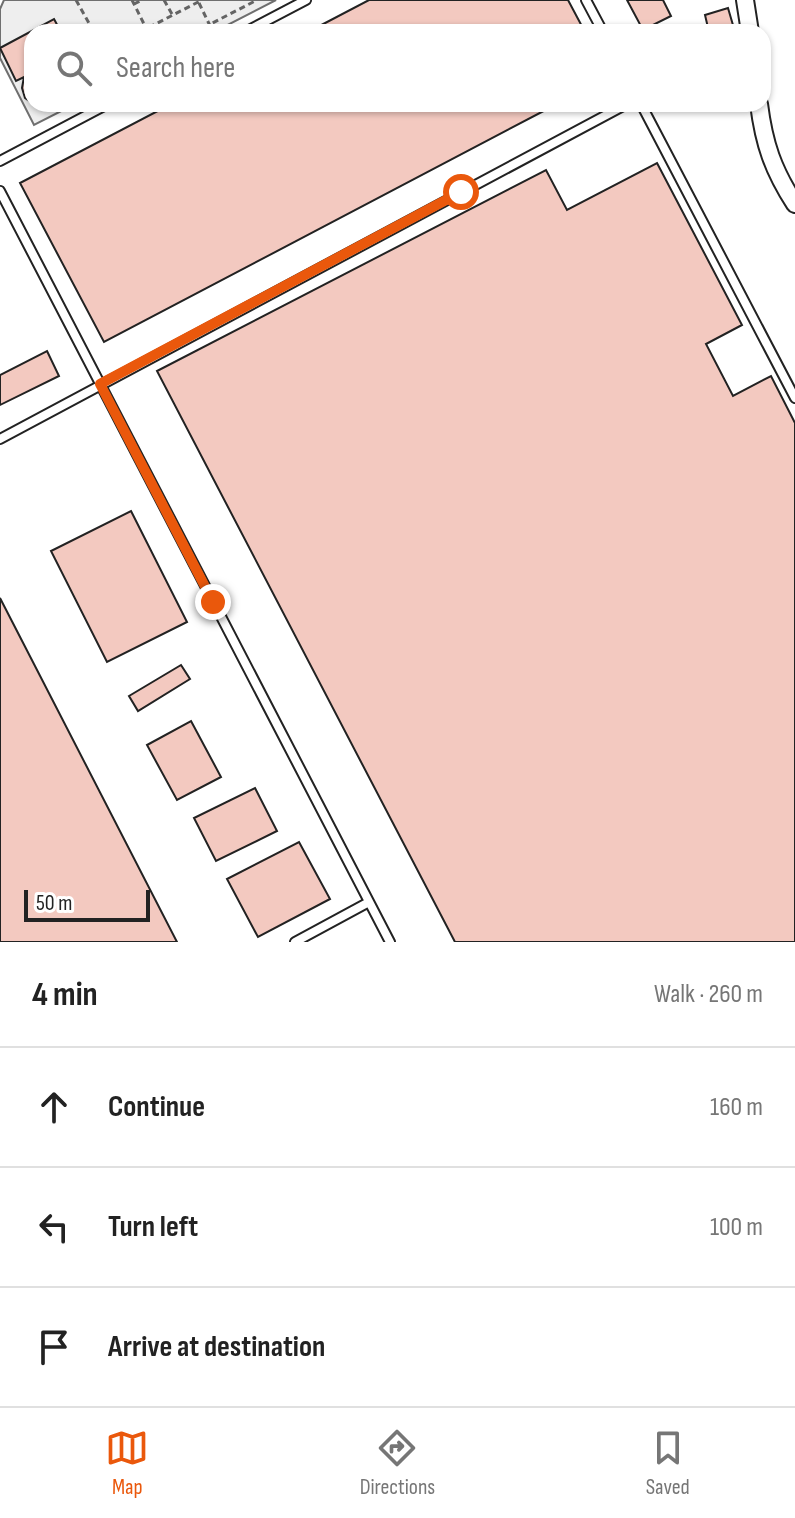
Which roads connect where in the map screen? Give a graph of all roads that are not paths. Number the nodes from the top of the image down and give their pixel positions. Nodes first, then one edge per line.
1 (306, 0) edge
2 (586, 0) edge
3 (745, 0) edge
4 (295, 3) edge
5 (259, 24) edge
6 (599, 24) edge
7 (749, 24) edge
8 (93, 112) edge
9 (612, 112) edge
10 (645, 112) edge
11 (760, 112) edge
12 (0, 161) edge
13 (0, 191) edge
14 (795, 204) edge
15 (100, 384) junction
16 (795, 398) edge
17 (0, 439) edge
18 (369, 902) junction
19 (295, 942) edge
20 (390, 942) edge

1 - 4 lane
2 - 6 lane
3 - 7 street
4 - 5 lane
8 - 12 lane
9 - 15 lane
10 - 16 lane
11 - 14 street
13 - 15 lane
15 - 17 lane
15 - 18 lane
18 - 19 lane
18 - 20 lane

